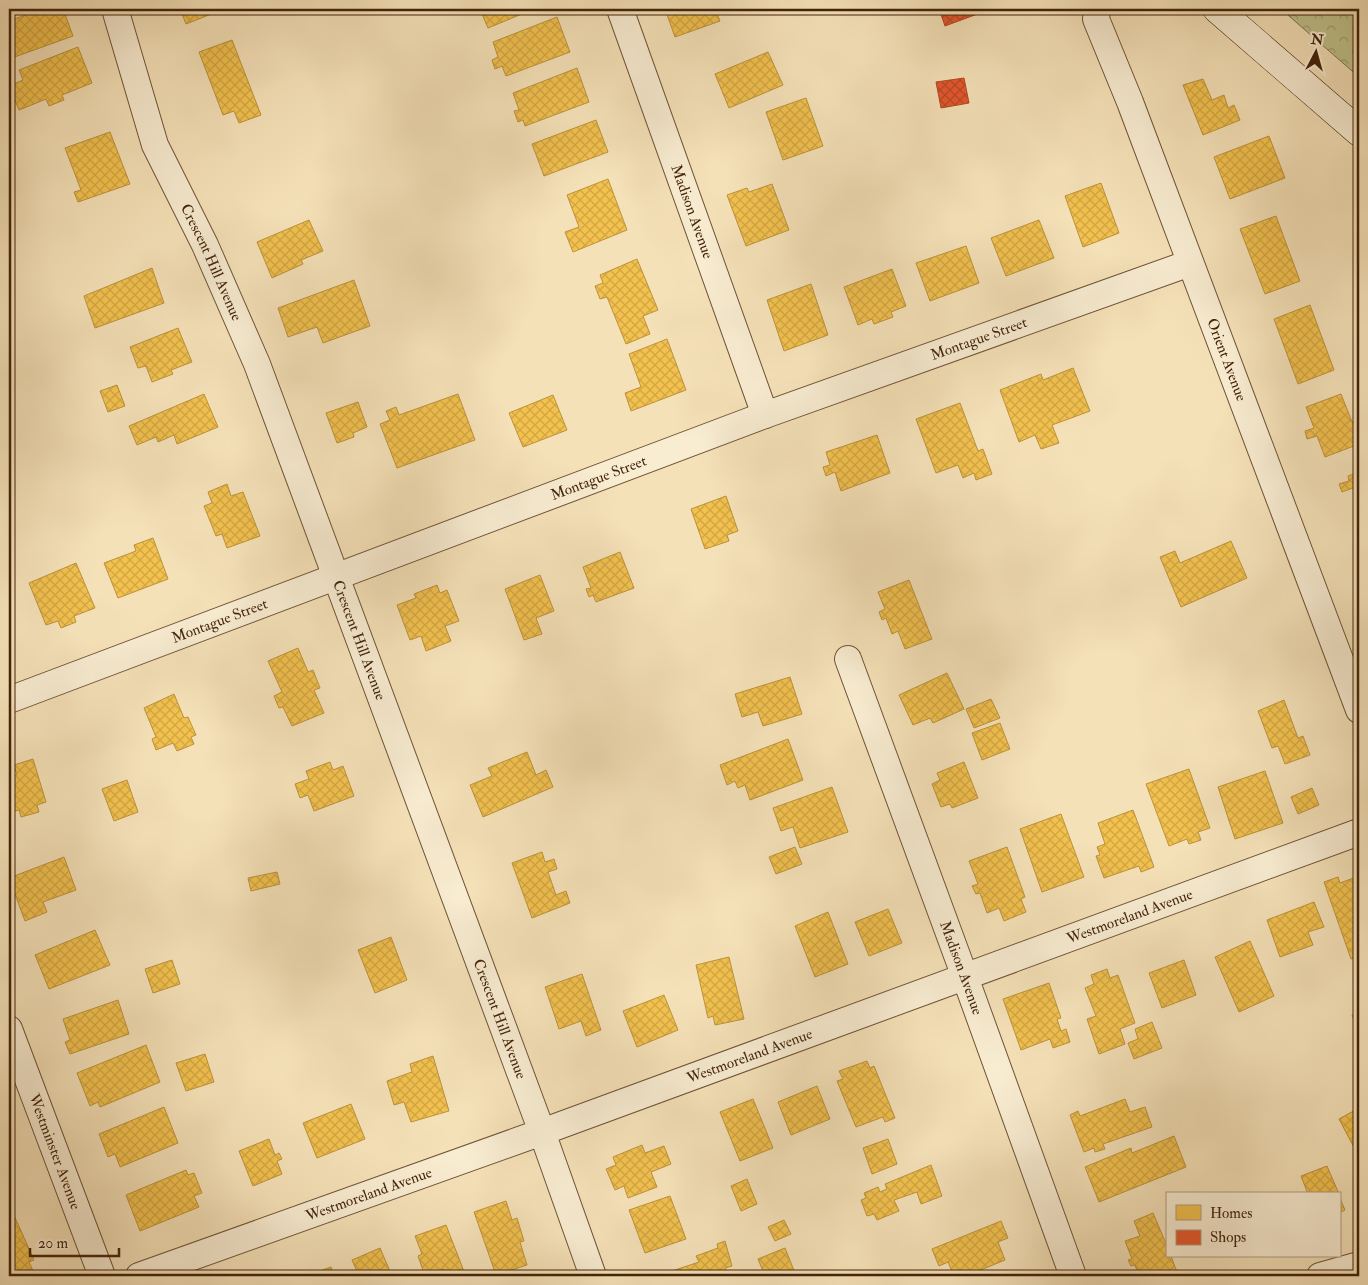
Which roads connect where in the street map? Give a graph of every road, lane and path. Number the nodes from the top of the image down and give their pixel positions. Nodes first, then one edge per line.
1 (115, 9) edge
2 (620, 9) edge
3 (1097, 9) edge
4 (1217, 9) edge
5 (1359, 132) edge
6 (1190, 263) junction
7 (766, 415) junction
8 (335, 577) junction
9 (848, 659) dead end
10 (9, 700) edge
11 (1359, 710) edge
12 (1359, 832) edge
13 (965, 976) junction
14 (9, 1029) edge
15 (542, 1132) junction
16 (1359, 1264) edge
17 (102, 1276) edge
18 (139, 1276) edge
19 (593, 1276) edge
20 (1073, 1276) edge
21 (1320, 1276) edge

1 - 8 street, Crescent Hill Avenue
2 - 7 street, Madison Avenue
3 - 6 street, Orient Avenue
4 - 5 main road
6 - 7 street, Montague Street
6 - 11 street, Orient Avenue
7 - 8 street, Montague Street
8 - 10 street, Montague Street
8 - 15 street, Crescent Hill Avenue
9 - 13 street, Madison Avenue
12 - 13 street, Westmoreland Avenue
13 - 15 street, Westmoreland Avenue
13 - 20 street, Madison Avenue
14 - 17 street, Westminster Avenue
15 - 18 street, Westmoreland Avenue
15 - 19 street, Crescent Hill Avenue
16 - 21 street

